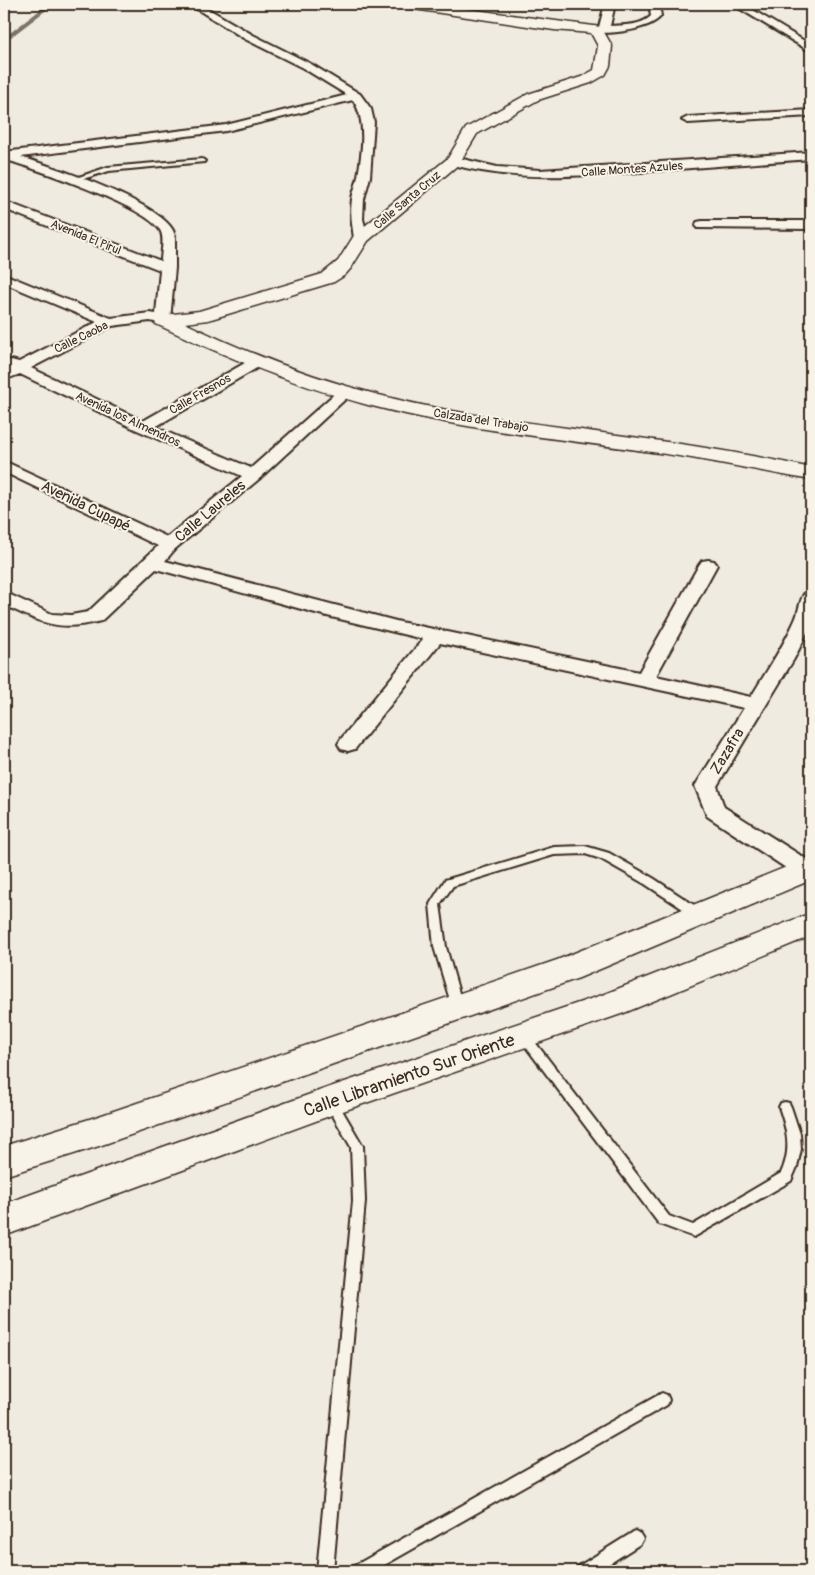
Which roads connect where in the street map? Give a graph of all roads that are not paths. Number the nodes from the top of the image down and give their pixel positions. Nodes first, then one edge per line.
1 (194, 4) edge
2 (407, 4) edge
3 (610, 4) edge
4 (654, 4) edge
5 (737, 4) edge
6 (600, 29) junction
7 (809, 46) edge
8 (356, 96) junction
9 (811, 113) edge
10 (688, 120) dead end
11 (6, 155) edge
12 (811, 155) edge
13 (202, 161) dead end
14 (454, 161) junction
15 (76, 179) junction
16 (4, 205) edge
17 (702, 225) dead end
18 (808, 231) edge
19 (361, 238) junction
20 (168, 268) junction
21 (4, 278) edge
22 (163, 320) junction
23 (109, 322) junction
24 (4, 361) edge
25 (257, 362) junction
26 (20, 368) junction
27 (4, 376) edge
28 (345, 392) junction
29 (143, 427) junction
30 (4, 466) edge
31 (811, 474) edge
32 (253, 475) junction
33 (169, 545) junction
34 (153, 563) junction
35 (708, 565) dead end
36 (4, 598) edge
37 (811, 598) edge
38 (435, 636) junction
39 (644, 679) junction
40 (755, 704) junction
41 (348, 744) dead end
42 (808, 869) edge
43 (700, 914) junction
44 (811, 924) edge
45 (457, 1007) junction
46 (524, 1036) junction
47 (330, 1102) junction
48 (785, 1107) dead end
49 (4, 1161) edge
50 (4, 1220) edge
51 (662, 1400) dead end
52 (635, 1539) dead end
53 (325, 1571) edge
54 (359, 1571) edge
55 (584, 1571) edge

1 - 8 street
2 - 6 street
3 - 6 street
4 - 6 street
5 - 7 street
6 - 14 street, Calle Santa Cruz
8 - 11 street
8 - 19 street
9 - 10 street
11 - 15 street
12 - 14 street, Calle Montes Azules
13 - 15 lane
14 - 19 street, Calle Santa Cruz
15 - 20 street
16 - 20 street, Avenida El Pirul
17 - 18 street
19 - 22 street, Calle Santa Cruz
20 - 22 street
21 - 23 street
22 - 23 street, Calle Caoba
22 - 25 street, Calzada del Trabajo
23 - 26 street, Calle Caoba
24 - 26 street, Avenida los Almendros
25 - 28 street, Calzada del Trabajo
25 - 29 street, Calle Fresnos
26 - 27 street, Calle Caoba
26 - 29 street, Avenida los Almendros
28 - 31 street, Calzada del Trabajo
28 - 32 street, Calle Laureles
29 - 32 street, Avenida los Almendros
30 - 33 street, Avenida Cupapé
32 - 33 street, Calle Laureles
33 - 34 street, Calle Laureles
34 - 36 street, Calle Laureles
34 - 38 street
35 - 39 street
37 - 40 street, Zazafra
38 - 39 street
38 - 41 street
39 - 40 street
40 - 42 street, Zazafra
42 - 43 street
43 - 45 street
43 - 45 lane
44 - 46 street, Calle Libramiento Sur Oriente
45 - 49 street
46 - 47 street, Calle Libramiento Sur Oriente
46 - 48 lane
47 - 50 street, Calle Libramiento Sur Oriente
47 - 53 lane
51 - 54 lane
52 - 55 lane

